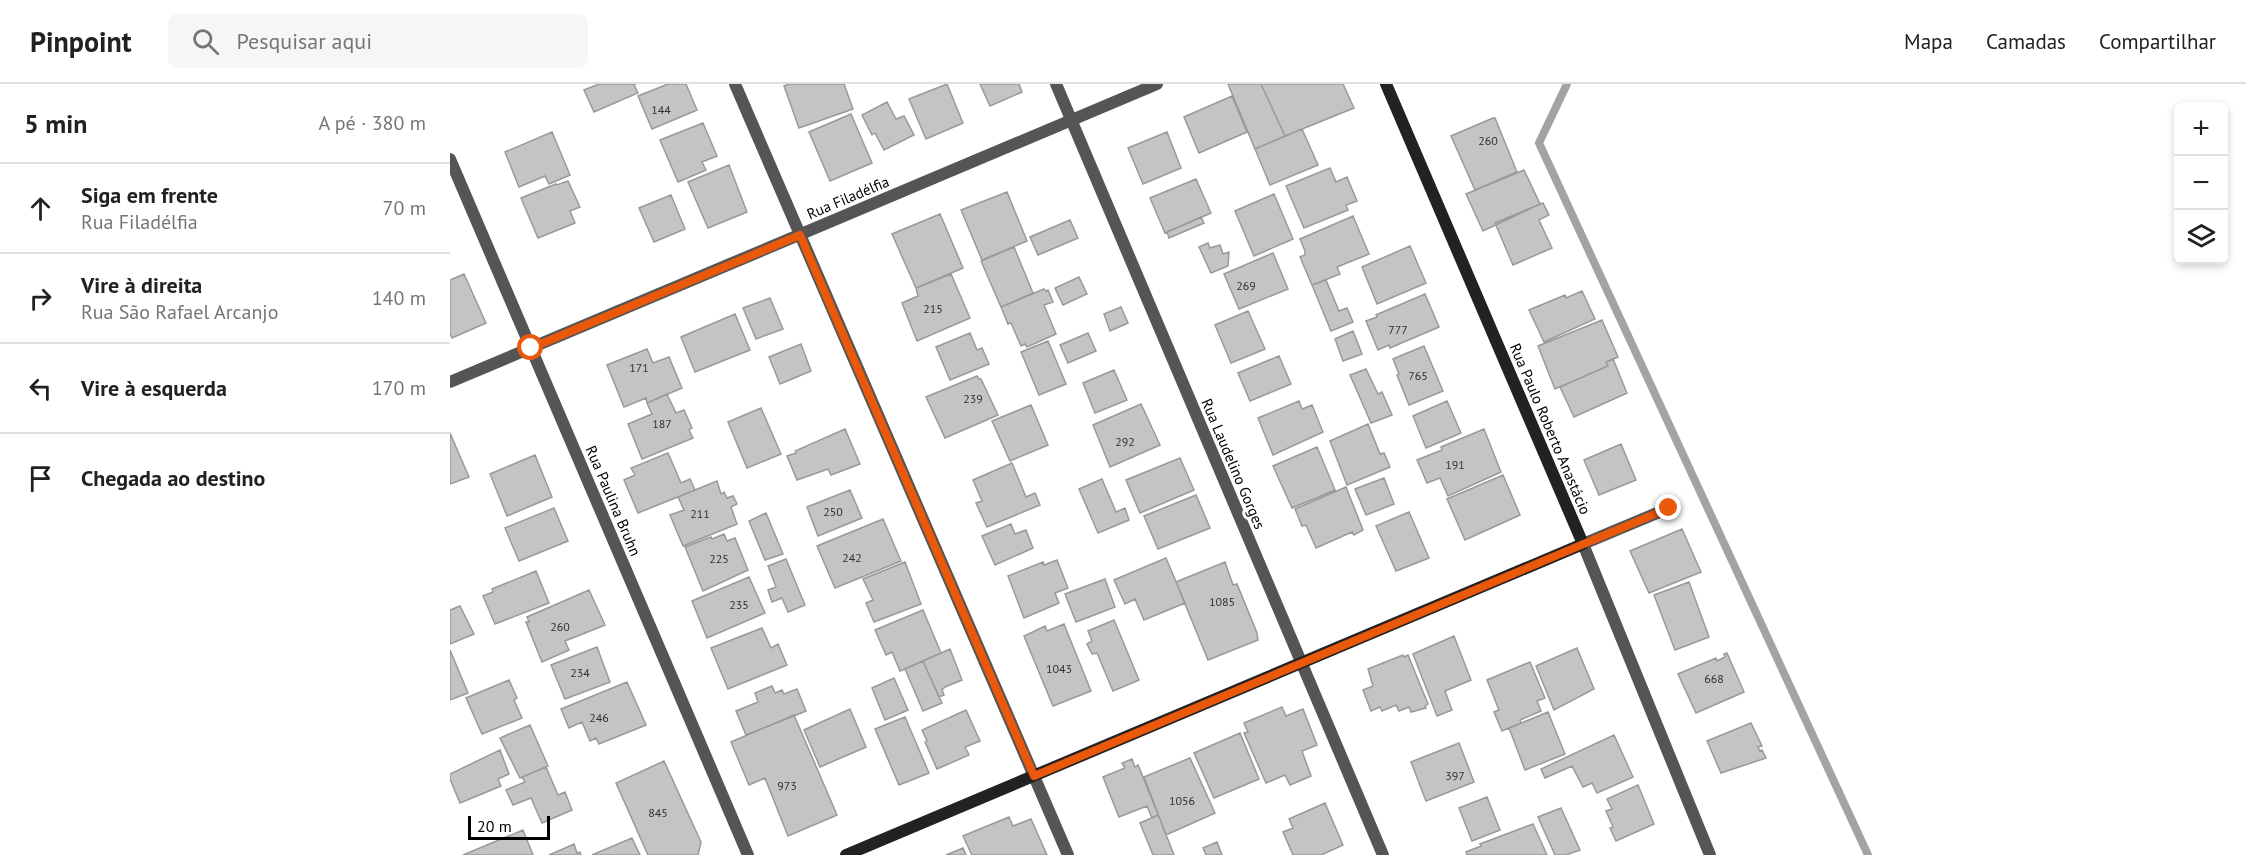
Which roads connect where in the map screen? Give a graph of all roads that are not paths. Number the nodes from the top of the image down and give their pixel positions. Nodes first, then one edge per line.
1 (735, 84) edge
2 (1056, 84) edge
3 (1157, 84) edge
4 (1386, 84) edge
5 (1072, 120) junction
6 (450, 159) edge
7 (800, 235) junction
8 (531, 348) junction
9 (450, 382) edge
10 (1669, 508) dead end
11 (1583, 544) junction
12 (1302, 663) junction
13 (1034, 776) junction
14 (748, 855) edge
15 (846, 855) edge
16 (1068, 855) edge
17 (1383, 855) edge
18 (1710, 855) edge

1 - 7 street
2 - 5 street, Rua Laudelino Gorges
3 - 5 street, Rua Filadélfia
4 - 11 street, Rua Paulo Roberto Anastácio
5 - 7 street, Rua Filadélfia
5 - 12 street, Rua Laudelino Gorges
6 - 8 street, Rua Paulina Bruhn
7 - 8 street, Rua Filadélfia
7 - 13 street
8 - 9 street, Rua Filadélfia
8 - 14 street, Rua Paulina Bruhn
10 - 11 street
11 - 12 street
11 - 18 street, Rua Paulo Roberto Anastácio
12 - 13 street
12 - 17 street, Rua Laudelino Gorges
13 - 15 street
13 - 16 street

